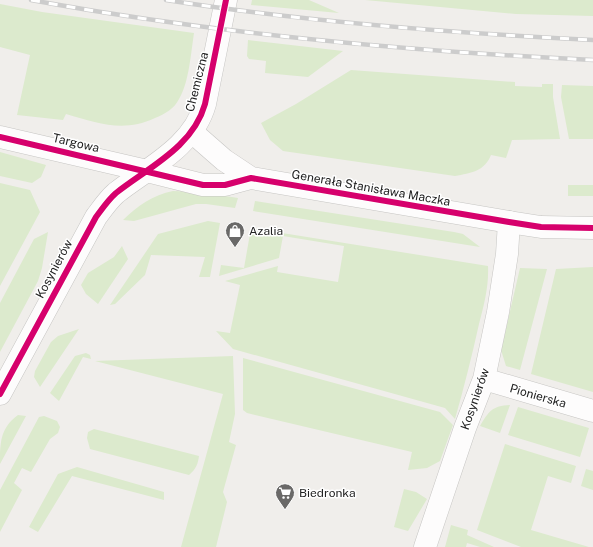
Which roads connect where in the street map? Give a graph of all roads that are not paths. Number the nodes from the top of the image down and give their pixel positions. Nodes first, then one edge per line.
1 (226, 0) edge
2 (192, 132) junction
3 (0, 137) edge
4 (147, 171) junction
5 (251, 178) junction
6 (509, 222) junction
7 (593, 228) edge
8 (484, 379) junction
9 (0, 394) edge
10 (593, 411) edge
11 (425, 547) edge

1 - 2 street, Chemiczna
2 - 4 street, Chemiczna
2 - 5 street, Generała Stanisława Maczka
3 - 4 street, Targowa
4 - 5 street, Generała Stanisława Maczka
4 - 9 street, Kosynierów
5 - 6 street, Generała Stanisława Maczka
6 - 7 street, Generała Stanisława Maczka
6 - 8 street, Kosynierów
8 - 10 street, Pionierska
8 - 11 street, Kosynierów

